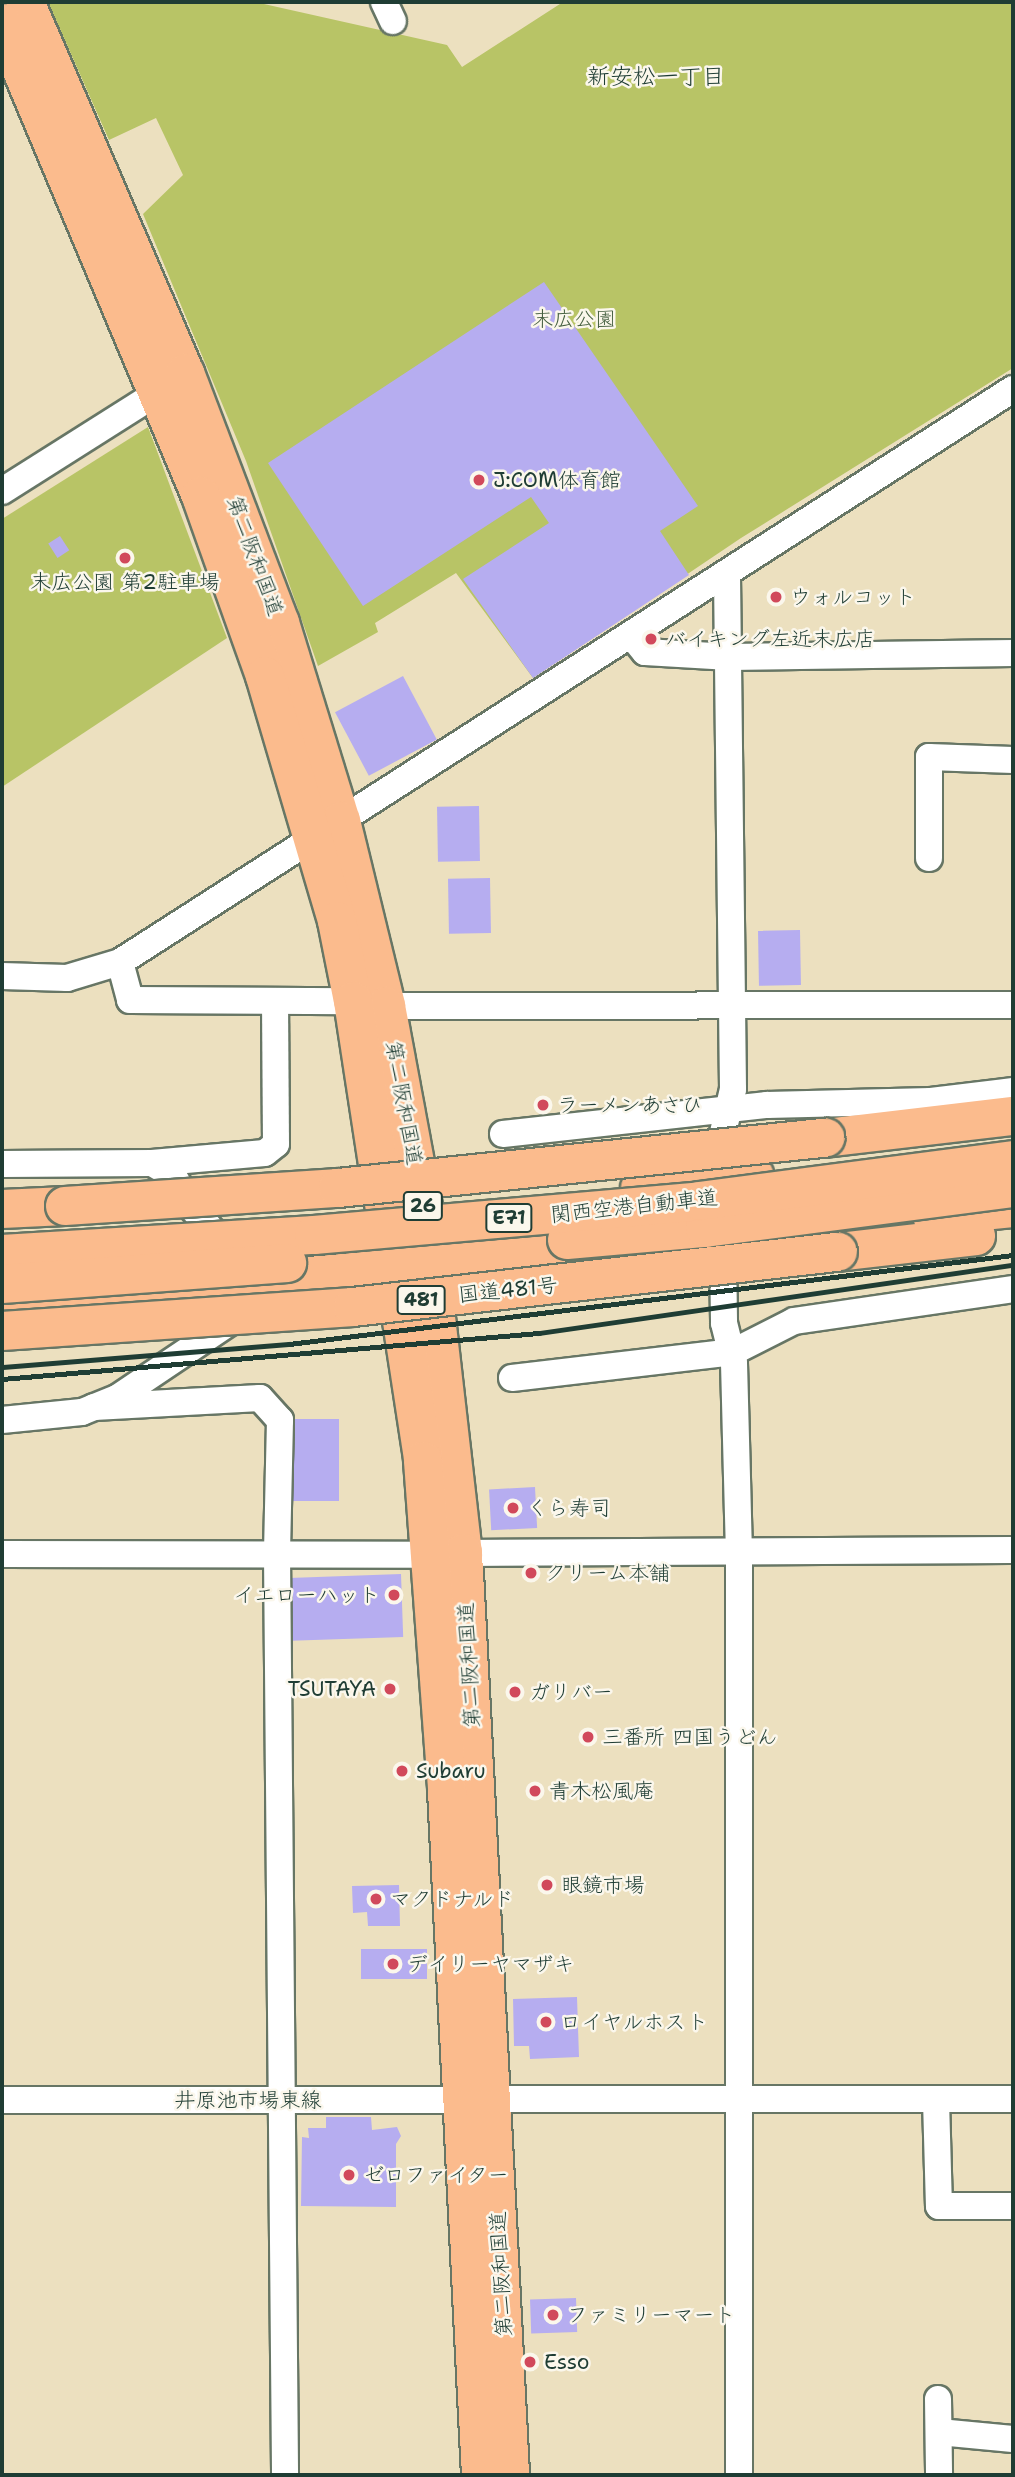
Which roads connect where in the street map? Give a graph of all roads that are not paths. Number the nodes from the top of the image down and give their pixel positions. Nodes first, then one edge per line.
1 (24, 2) edge
2 (2, 23) edge
3 (1013, 389) edge
4 (160, 391) junction
5 (8, 497) edge
6 (727, 573) junction
7 (631, 635) junction
8 (1013, 653) edge
9 (730, 657) junction
10 (1013, 760) edge
11 (327, 830) junction
12 (929, 858) dead end
13 (120, 962) junction
14 (2, 976) edge
15 (275, 1003) junction
16 (732, 1003) junction
17 (370, 1004) junction
18 (1013, 1005) edge
19 (1013, 1091) edge
20 (729, 1109) junction
21 (1013, 1116) edge
22 (503, 1134) dead end
23 (1013, 1144) edge
24 (1013, 1160) edge
25 (152, 1163) junction
26 (2, 1164) edge
27 (723, 1179) junction
28 (1013, 1188) edge
29 (1013, 1208) edge
30 (2, 1209) edge
31 (406, 1213) junction
32 (213, 1231) junction
33 (1013, 1231) edge
34 (723, 1236) junction
35 (2, 1249) edge
36 (2, 1254) edge
37 (412, 1267) junction
38 (299, 1278) junction
39 (2, 1284) edge
40 (1013, 1289) edge
41 (2, 1305) edge
42 (2, 1331) edge
43 (733, 1352) junction
44 (512, 1378) dead end
45 (94, 1407) junction
46 (2, 1420) edge
47 (1013, 1550) edge
48 (739, 1553) junction
49 (2, 1554) edge
50 (277, 1554) junction
51 (447, 1554) junction
52 (478, 2097) junction
53 (1013, 2099) edge
54 (2, 2100) edge
55 (936, 2100) junction
56 (282, 2101) junction
57 (738, 2101) junction
58 (1013, 2206) edge
59 (937, 2399) dead end
60 (939, 2432) junction
61 (1013, 2439) edge
62 (285, 2475) edge
63 (481, 2475) edge
64 (510, 2475) edge
65 (739, 2475) edge
66 (939, 2475) edge

1 - 11 highway, 第二阪和国道 / 26
2 - 4 highway, 第二阪和国道 / 26
3 - 6 street
4 - 5 street
4 - 11 highway, 第二阪和国道 / 26
6 - 7 street
6 - 9 street
7 - 9 street
7 - 11 street
8 - 9 street
9 - 16 street
10 - 12 street
11 - 13 street
11 - 17 highway, 第二阪和国道 / 26
13 - 14 street
13 - 15 street
15 - 17 street
15 - 25 street
16 - 17 street
16 - 18 street
16 - 20 street
17 - 31 highway, 第二阪和国道 / 26
19 - 20 street
20 - 22 street
20 - 27 street
21 - 30 highway, bridge
23 - 27 highway
24 - 36 highway, 関西空港自動車道 / E71, bridge
25 - 26 street
25 - 32 street
27 - 31 highway
27 - 34 street
28 - 39 highway, 関西空港自動車道 / E71, bridge
29 - 34 highway, 481
31 - 32 highway
31 - 37 highway, 第二阪和国道 / 26
32 - 35 highway
33 - 42 highway, 国道481号 / 481, bridge
34 - 37 highway, 481
34 - 43 street
37 - 38 highway, 481
37 - 51 highway, 第二阪和国道 / 26
38 - 41 highway, 481
38 - 45 street
40 - 43 street
43 - 44 street
43 - 48 street
45 - 46 street
45 - 50 street
47 - 48 street
48 - 51 street
48 - 57 street
49 - 50 street
50 - 51 street
50 - 56 street
51 - 52 highway, 第二阪和国道 / 26
52 - 56 street, 井原池市場東線
52 - 57 street, 井原池市場東線
52 - 63 highway, 第二阪和国道 / 26
52 - 64 highway, 第二阪和国道 / 26
53 - 55 street, 井原池市場東線
54 - 56 street, 井原池市場東線
55 - 57 street, 井原池市場東線
55 - 58 street
56 - 62 street
57 - 65 street
59 - 60 street
60 - 61 street
60 - 66 street

